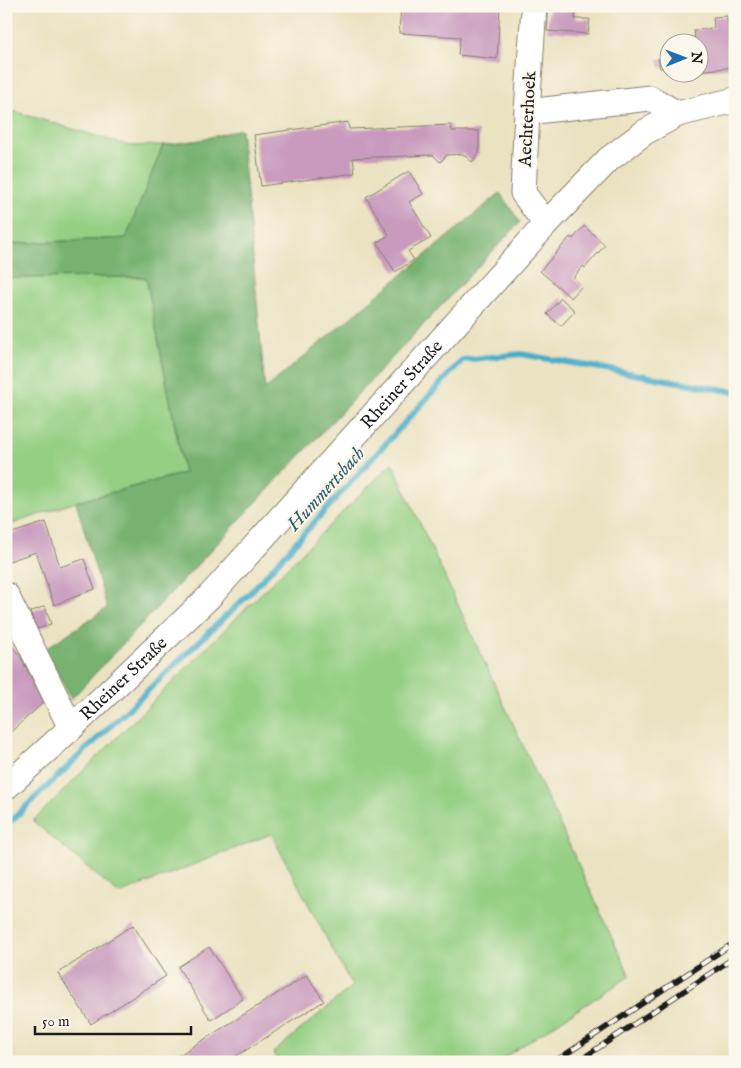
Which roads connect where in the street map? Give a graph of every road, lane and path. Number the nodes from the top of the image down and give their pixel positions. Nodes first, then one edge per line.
1 (534, 6) edge
2 (735, 100) edge
3 (527, 112) junction
4 (678, 114) junction
5 (546, 224) junction
6 (6, 595) edge
7 (71, 728) junction
8 (6, 787) edge

1 - 3 street, Aechterhoek
2 - 4 street, Rheiner Straße
3 - 4 street
3 - 5 street, Aechterhoek
4 - 5 street, Rheiner Straße
5 - 7 street, Rheiner Straße
6 - 7 street, Rheiner Straße
7 - 8 street, Rheiner Straße

